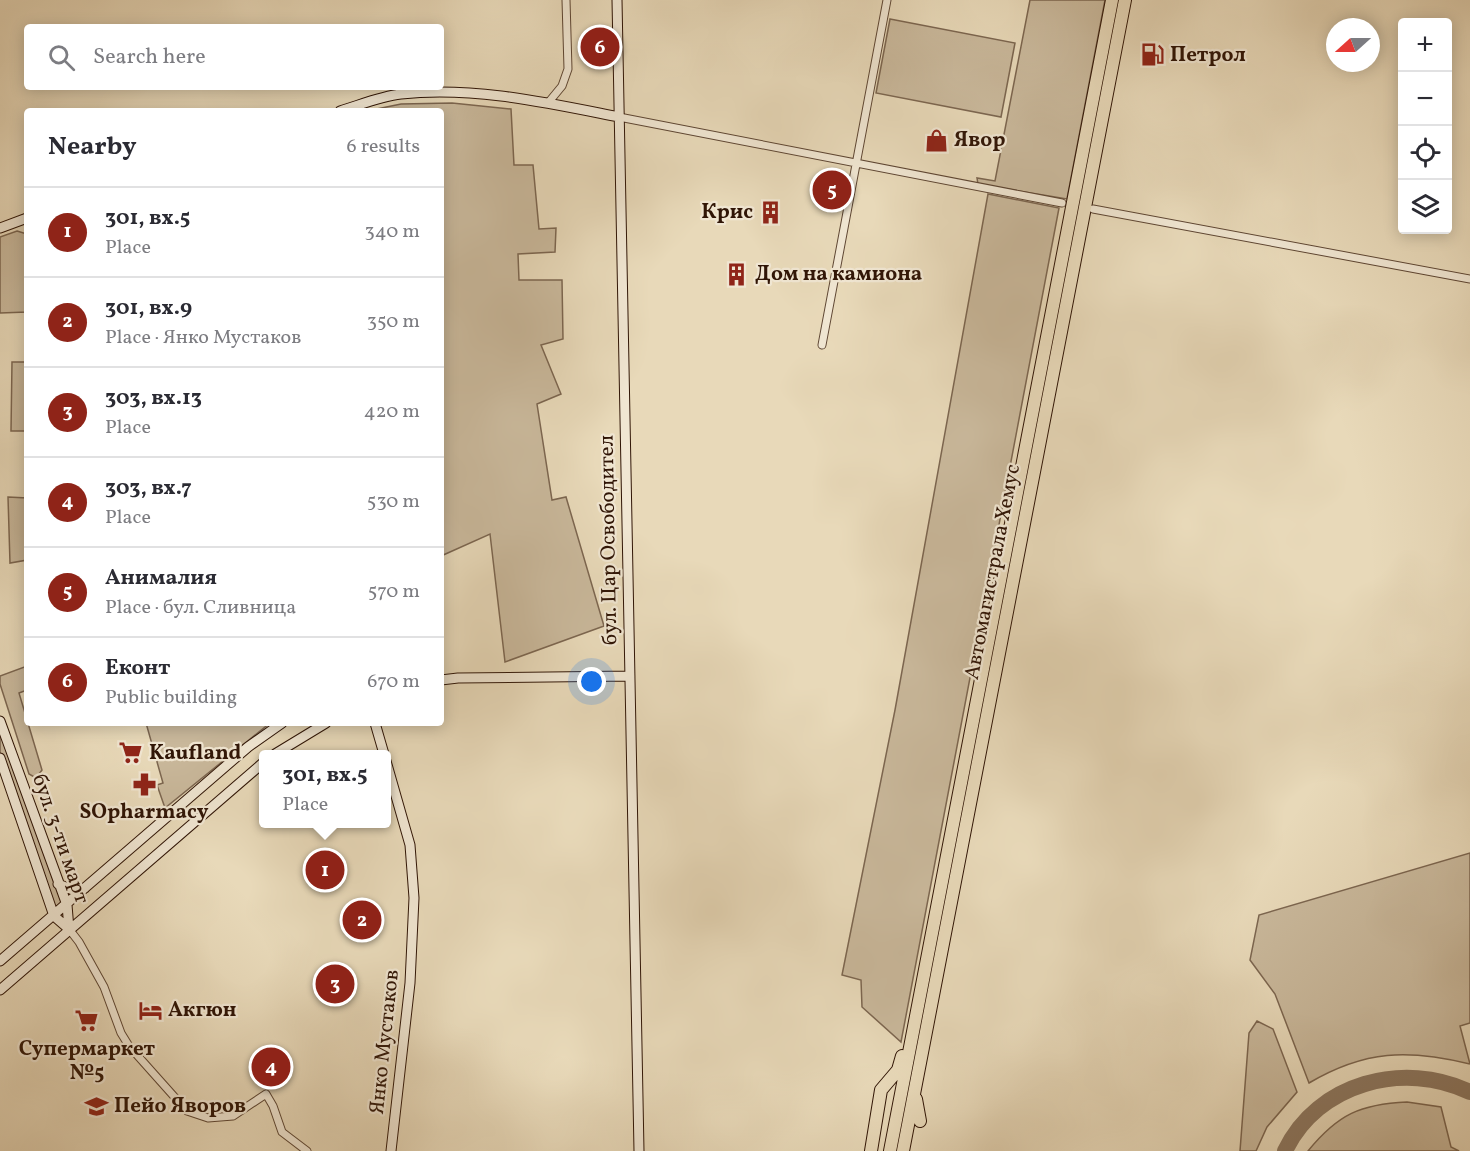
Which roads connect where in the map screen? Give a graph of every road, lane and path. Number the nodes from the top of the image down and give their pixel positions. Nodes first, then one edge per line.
1 (566, 0) edge
2 (617, 0) edge
3 (886, 0) edge
4 (1113, 0) edge
5 (1125, 0) edge
6 (548, 103) junction
7 (351, 108) edge
8 (619, 117) junction
9 (856, 162) junction
10 (1062, 203) dead end
11 (1093, 209) dead end
12 (24, 219) edge
13 (0, 228) edge
14 (1470, 279) edge
15 (822, 345) dead end
16 (630, 676) junction
17 (444, 680) edge
18 (0, 721) edge
19 (278, 726) edge
20 (321, 726) edge
21 (376, 726) edge
22 (282, 750) edge
23 (383, 750) edge
24 (0, 758) edge
25 (259, 766) edge
26 (391, 776) edge
27 (58, 884) junction
28 (85, 888) junction
29 (67, 905) junction
30 (54, 916) junction
31 (69, 929) junction
32 (0, 961) edge
33 (925, 970) junction
34 (0, 990) edge
35 (915, 1088) junction
36 (920, 1121) dead end
37 (307, 1151) edge
38 (391, 1151) edge
39 (639, 1151) edge
40 (871, 1151) edge
41 (890, 1151) edge
42 (903, 1151) edge

1 - 6 street
2 - 8 street, бул. Цар Освободител
3 - 9 street
4 - 33 highway, Автомагистрала Хемус
5 - 35 highway, Автомагистрала Хемус
6 - 7 street
6 - 8 street
8 - 9 street
8 - 16 street, бул. Цар Освободител
9 - 10 street
9 - 15 street
11 - 14 street
12 - 13 street
16 - 17 street
16 - 39 street, бул. Цар Освободител
18 - 27 street, бул. 3-ти март
19 - 28 street
20 - 22 street
21 - 23 street
24 - 30 street, бул. 3-ти март
25 - 31 street
26 - 38 street, Янко Мустаков
27 - 28 street
27 - 29 street, бул. 3-ти март
28 - 29 street
29 - 30 street
29 - 31 street, бул. 3-ти март
30 - 31 street, бул. 3-ти март
30 - 32 street
31 - 34 street
31 - 37 street
33 - 40 highway
33 - 41 highway, Автомагистрала Хемус
35 - 36 highway
35 - 42 highway, Автомагистрала Хемус

